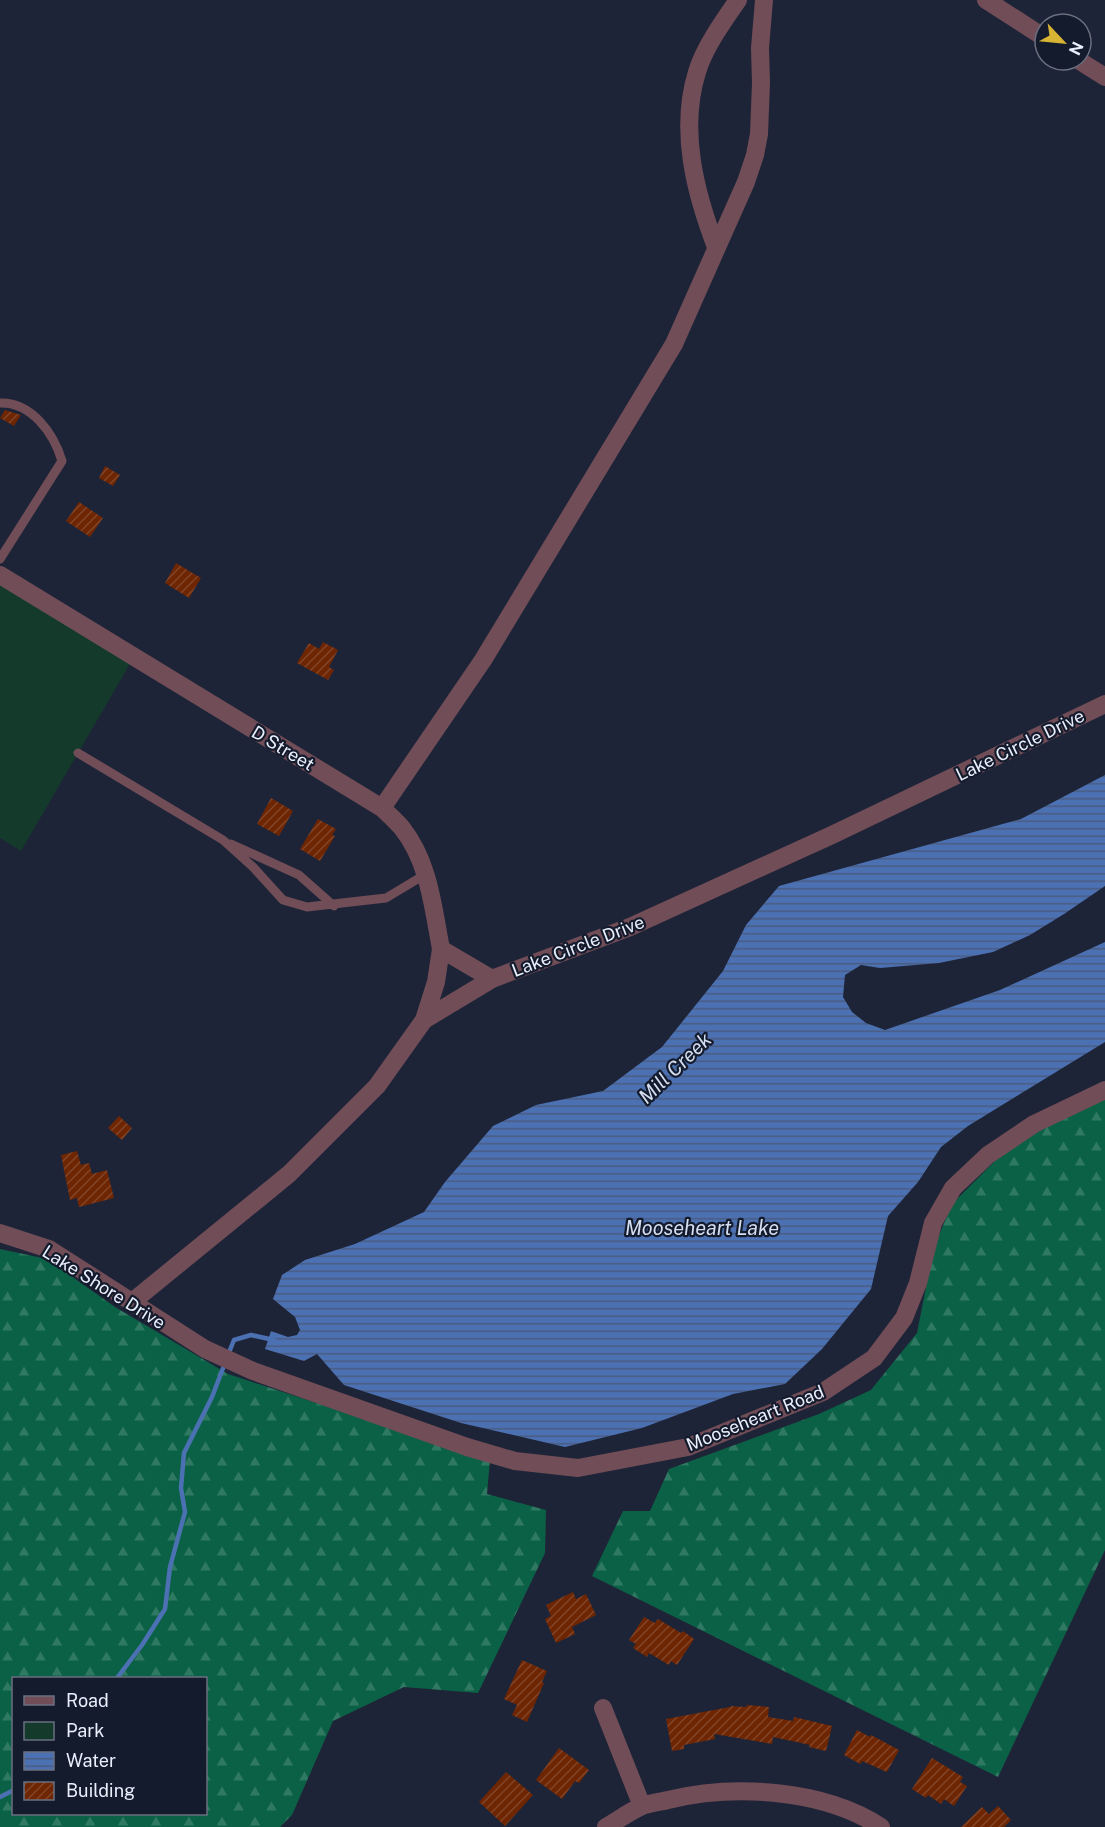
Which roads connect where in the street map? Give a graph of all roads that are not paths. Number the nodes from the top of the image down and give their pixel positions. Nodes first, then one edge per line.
1 (738, 0) edge
2 (764, 0) edge
3 (986, 0) edge
4 (1033, 30) edge
5 (716, 247) junction
6 (0, 403) edge
7 (0, 559) edge
8 (0, 575) edge
9 (1105, 704) edge
10 (78, 753) dead end
11 (382, 808) junction
12 (223, 840) junction
13 (426, 874) junction
14 (334, 906) junction
15 (441, 949) junction
16 (492, 979) junction
17 (424, 1020) junction
18 (1105, 1090) edge
19 (0, 1233) edge
20 (132, 1302) junction
21 (205, 1349) joint
22 (603, 1708) dead end
23 (642, 1806) junction
24 (606, 1827) edge
25 (881, 1827) edge

1 - 5 street
2 - 5 street
3 - 4 street
5 - 11 street
6 - 7 lane
8 - 11 street, D Street
9 - 16 street, Lake Circle Drive
10 - 12 lane
11 - 13 street, D Street
12 - 14 lane
12 - 14 lane
13 - 14 lane
13 - 15 street, D Street
15 - 16 street
15 - 17 street, D Street
16 - 17 street, Lake Circle Drive
17 - 20 street, Lake Circle Drive
18 - 21 street, Mooseheart Road
19 - 20 street, Lake Shore Drive
20 - 21 street, Lake Shore Drive
22 - 23 street
23 - 24 street
23 - 25 street

